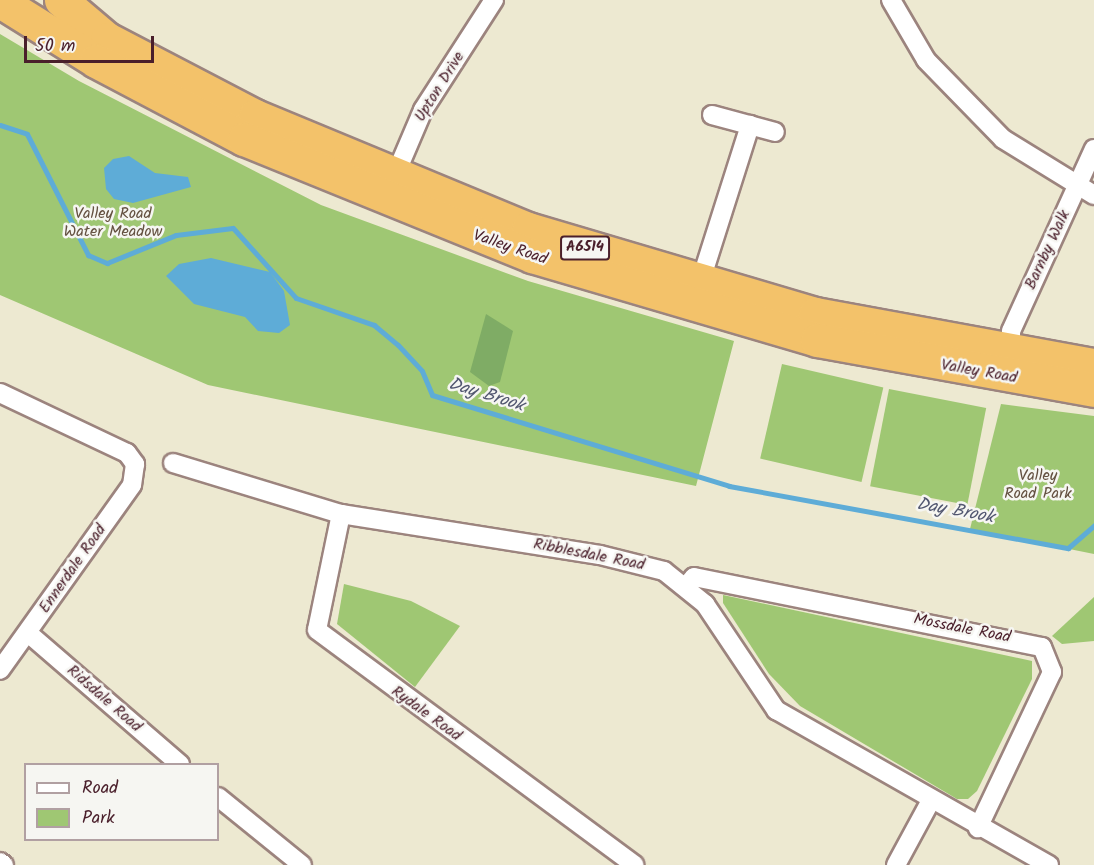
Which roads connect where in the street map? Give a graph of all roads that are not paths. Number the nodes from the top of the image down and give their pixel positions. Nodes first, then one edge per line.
1 (61, 0) edge
2 (494, 0) edge
3 (891, 0) edge
4 (7, 2) edge
5 (712, 115) dead end
6 (750, 125) junction
7 (775, 132) dead end
8 (1094, 148) edge
9 (1077, 186) junction
10 (389, 189) junction
11 (1094, 195) edge
12 (696, 296) junction
13 (1010, 353) junction
14 (1094, 365) edge
15 (1094, 390) edge
16 (0, 393) edge
17 (173, 463) dead end
18 (341, 514) junction
19 (688, 584) junction
20 (28, 633) junction
21 (0, 670) edge
22 (178, 763) edge
23 (219, 798) edge
24 (930, 802) junction
25 (978, 828) junction
26 (0, 862) edge
27 (4, 865) edge
28 (302, 865) edge
29 (634, 865) edge
30 (896, 865) edge
31 (1048, 865) edge

1 - 10 highway, Valley Road / A6514
2 - 10 street, Upton Drive
3 - 9 street
4 - 10 highway, Valley Road / A6514
5 - 6 street
6 - 7 street
6 - 12 street
8 - 9 street, Barnby Walk
9 - 11 street
9 - 13 street, Barnby Walk
10 - 12 highway, Valley Road / A6514
12 - 13 highway, Valley Road / A6514
12 - 15 highway, Valley Road / A6514
13 - 14 highway, Valley Road / A6514
16 - 20 street, Ennerdale Road
17 - 18 street, Ribblesdale Road
18 - 19 street, Ribblesdale Road
18 - 29 street, Rydale Road
19 - 24 street, Ribblesdale Road
19 - 25 street, Mossdale Road
20 - 21 street, Ennerdale Road
20 - 22 street, Ridsdale Road
23 - 28 street
24 - 25 street, Ribblesdale Road
24 - 30 street
25 - 31 street, Ribblesdale Road
26 - 27 street

